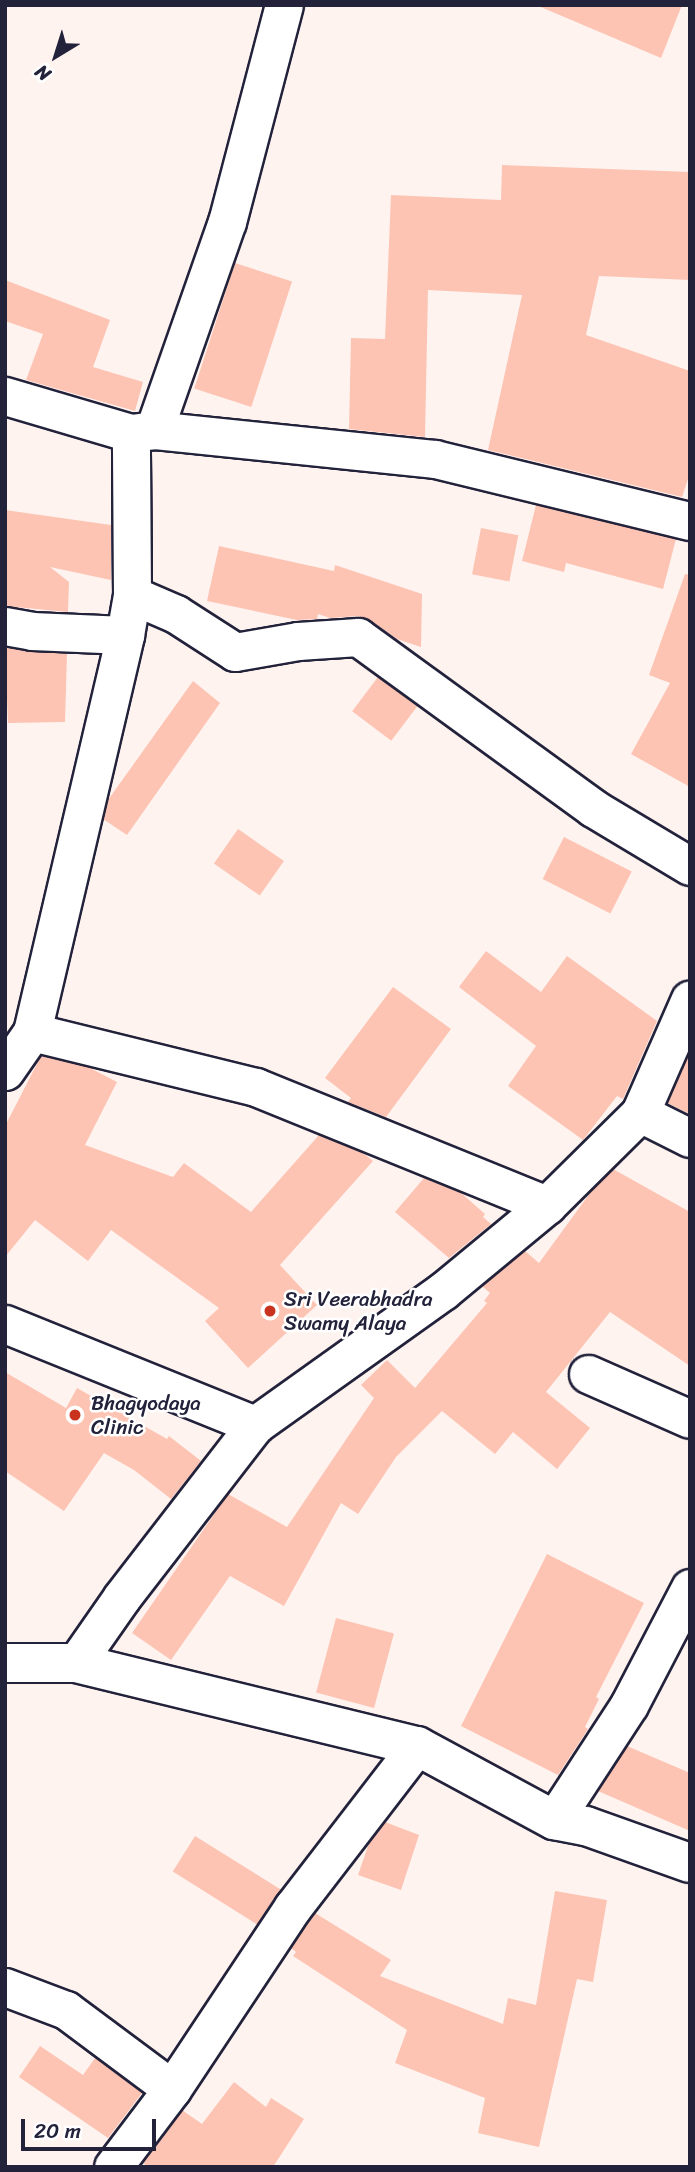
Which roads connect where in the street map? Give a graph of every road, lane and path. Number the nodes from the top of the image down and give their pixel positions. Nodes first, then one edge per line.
1 (284, 5) edge
2 (5, 396) edge
3 (142, 432) junction
4 (690, 521) edge
5 (132, 595) junction
6 (5, 626) edge
7 (125, 635) junction
8 (690, 866) edge
9 (690, 999) edge
10 (14, 1052) edge
11 (640, 1113) junction
12 (690, 1138) edge
13 (547, 1205) junction
14 (5, 1324) edge
15 (588, 1374) dead end
16 (690, 1419) edge
17 (255, 1425) junction
18 (690, 1588) edge
19 (5, 1662) edge
20 (76, 1663) junction
21 (417, 1746) junction
22 (554, 1820) junction
23 (690, 1863) edge
24 (5, 1987) edge
25 (172, 2090) junction
26 (113, 2167) edge

1 - 3 street
2 - 3 street
3 - 4 street
3 - 5 street
5 - 7 street
5 - 8 street
6 - 7 street
7 - 10 street
9 - 11 street
10 - 13 street
11 - 12 street
11 - 13 street
13 - 17 street
14 - 17 street
15 - 16 street
17 - 20 street
18 - 22 street
19 - 20 street
20 - 21 street
21 - 22 street
21 - 25 street
22 - 23 street
24 - 25 street
25 - 26 street

